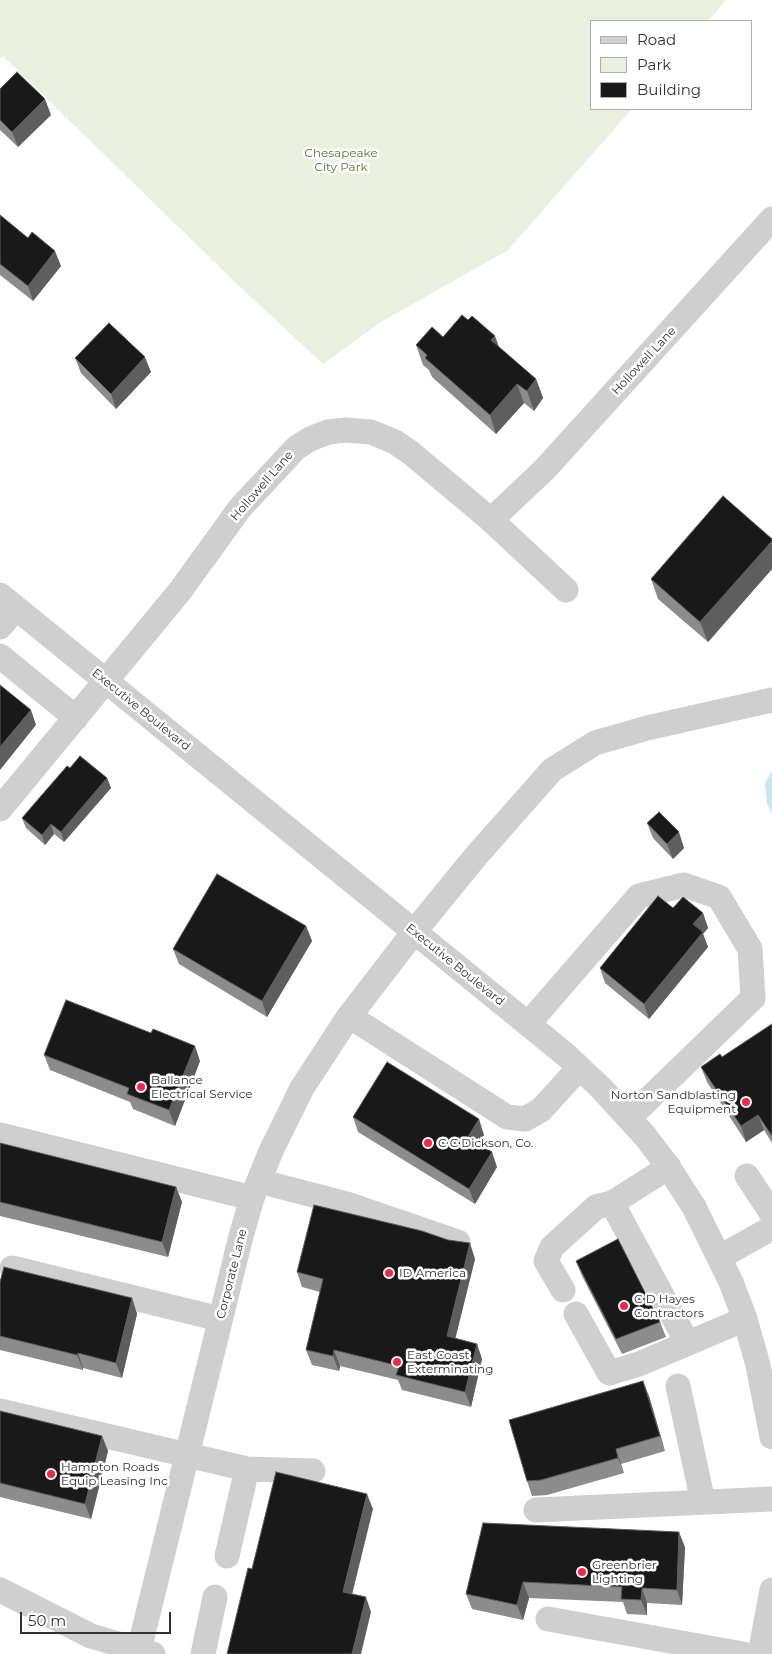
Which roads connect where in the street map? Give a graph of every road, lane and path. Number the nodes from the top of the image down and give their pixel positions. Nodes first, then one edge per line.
1 (772, 219) edge
2 (491, 520) junction
3 (566, 590) dead end
4 (8, 602) edge
5 (0, 627) edge
6 (0, 656) edge
7 (106, 682) junction
8 (772, 700) edge
9 (76, 718) junction
10 (0, 809) edge
11 (414, 932) junction
12 (349, 1016) junction
13 (528, 1024) junction
14 (579, 1068) junction
15 (629, 1118) junction
16 (0, 1135) edge
17 (668, 1167) junction
18 (747, 1176) dead end
19 (256, 1189) junction
20 (612, 1203) junction
21 (772, 1214) edge
22 (772, 1228) edge
23 (458, 1242) edge
24 (720, 1257) junction
25 (12, 1268) edge
26 (563, 1290) dead end
27 (576, 1314) dead end
28 (220, 1318) junction
29 (745, 1319) junction
30 (687, 1342) junction
31 (678, 1386) dead end
32 (768, 1393) edge
33 (0, 1411) edge
34 (772, 1437) edge
35 (188, 1454) junction
36 (247, 1469) junction
37 (313, 1470) dead end
38 (772, 1499) edge
39 (703, 1502) junction
40 (536, 1510) dead end
41 (227, 1556) dead end
42 (0, 1590) edge
43 (772, 1590) edge
44 (216, 1597) dead end
45 (548, 1619) dead end
46 (143, 1653) edge
47 (203, 1654) edge
48 (743, 1654) edge
49 (760, 1654) edge

1 - 2 street, Hollowell Lane
2 - 3 street, Hollowell Lane
2 - 7 street, Hollowell Lane
4 - 5 street
4 - 7 street, Executive Boulevard
6 - 9 street
7 - 9 street, Hollowell Lane
7 - 11 street, Executive Boulevard
8 - 11 street, Corporate Lane
9 - 10 street, Hollowell Lane
11 - 12 street, Corporate Lane
11 - 13 street, Executive Boulevard
12 - 14 street
12 - 19 street, Corporate Lane
13 - 14 street, Executive Boulevard
13 - 15 street
14 - 15 street, Executive Boulevard
15 - 17 street, Executive Boulevard
16 - 19 street
17 - 20 street
17 - 24 street, Executive Boulevard
18 - 21 street
19 - 23 street
19 - 28 street, Corporate Lane
20 - 26 street
20 - 30 street
22 - 24 street
24 - 29 street, Executive Boulevard
25 - 28 street
27 - 30 street
28 - 35 street, Corporate Lane
29 - 30 street
29 - 32 street, Executive Boulevard
31 - 39 street
32 - 34 street, Executive Boulevard
33 - 35 street
35 - 36 street
35 - 46 street, Corporate Lane
36 - 37 street
36 - 41 street
38 - 39 street
39 - 40 street
42 - 46 street
43 - 49 street
44 - 47 street
45 - 48 street

